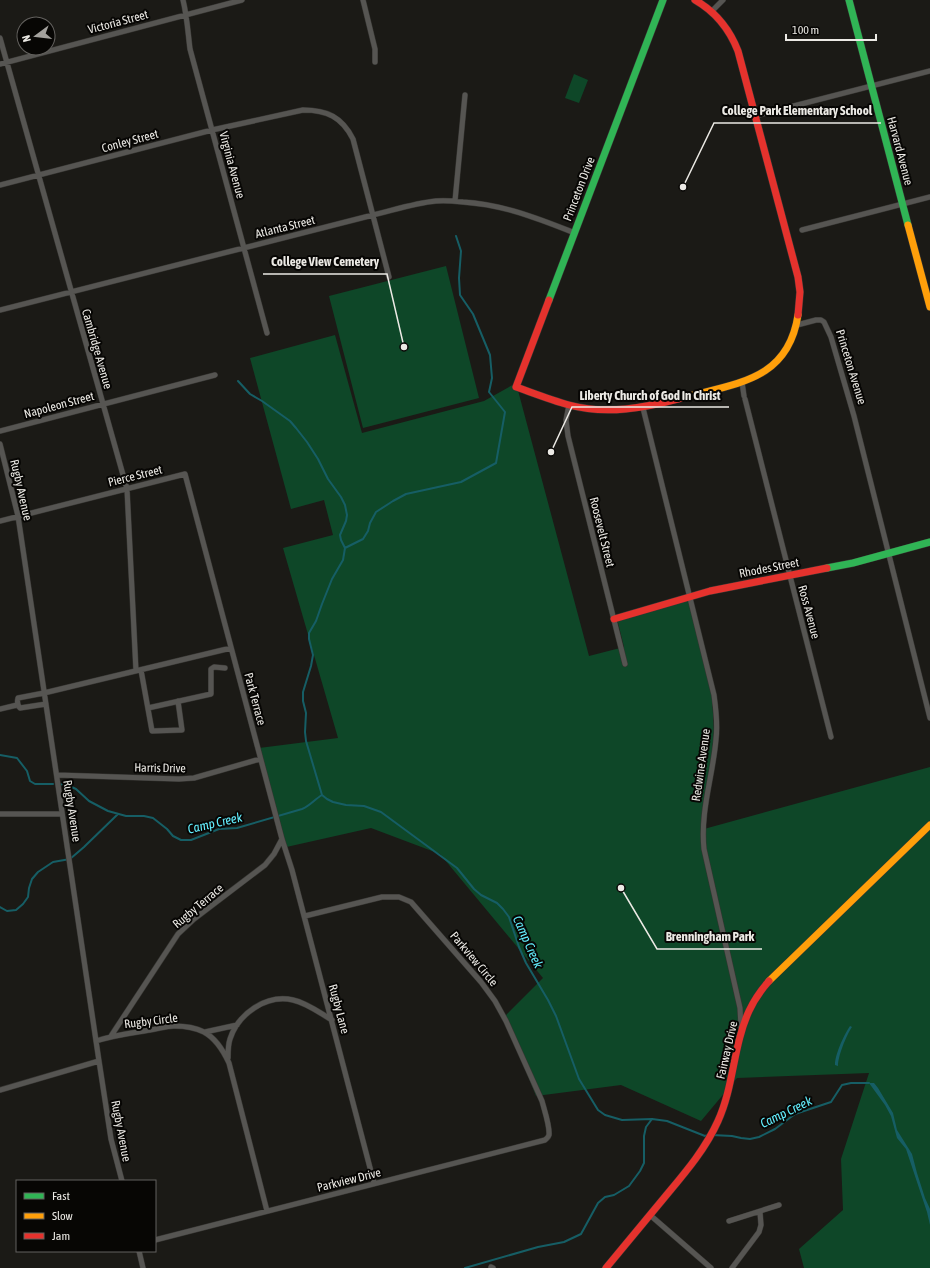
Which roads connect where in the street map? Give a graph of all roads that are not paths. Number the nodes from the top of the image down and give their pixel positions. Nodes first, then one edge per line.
1 (183, 0) edge
2 (242, 0) edge
3 (363, 0) edge
4 (663, 0) edge
5 (695, 0) edge
6 (723, 0) edge
7 (849, 0) edge
8 (712, 11) junction
9 (187, 15) junction
10 (0, 38) edge
11 (7, 62) junction
12 (375, 62) dead end
13 (0, 64) edge
14 (930, 71) edge
15 (872, 87) junction
16 (465, 95) dead end
17 (755, 116) junction
18 (212, 130) junction
19 (38, 175) junction
20 (0, 185) edge
21 (930, 197) edge
22 (455, 201) junction
23 (903, 204) junction
24 (373, 215) junction
25 (802, 230) dead end
26 (575, 232) junction
27 (244, 248) junction
28 (389, 277) dead end
29 (71, 292) junction
30 (930, 307) edge
31 (0, 310) edge
32 (797, 325) junction
33 (267, 334) dead end
34 (216, 375) dead end
35 (742, 382) junction
36 (102, 404) junction
37 (569, 405) junction
38 (643, 408) junction
39 (0, 430) edge
40 (0, 444) edge
41 (127, 489) junction
42 (18, 516) junction
43 (0, 521) edge
44 (930, 542) edge
45 (889, 553) junction
46 (209, 564) joint
47 (789, 575) junction
48 (690, 597) junction
49 (614, 619) junction
50 (231, 648) junction
51 (625, 664) dead end
52 (225, 668) dead end
53 (138, 670) junction
54 (44, 693) junction
55 (178, 701) junction
56 (46, 704) junction
57 (17, 705) junction
58 (148, 708) junction
59 (0, 709) edge
60 (930, 718) edge
61 (831, 737) dead end
62 (260, 759) junction
63 (57, 775) junction
64 (0, 814) edge
65 (62, 814) junction
66 (930, 825) edge
67 (282, 840) junction
68 (305, 916) junction
69 (332, 1020) junction
70 (237, 1024) junction
71 (204, 1032) junction
72 (740, 1033) junction
73 (111, 1036) junction
74 (96, 1041) junction
75 (227, 1059) junction
76 (99, 1061) junction
77 (0, 1090) edge
78 (548, 1138) joint
79 (122, 1180) edge
80 (374, 1183) junction
81 (779, 1205) dead end
82 (267, 1211) junction
83 (760, 1212) junction
84 (650, 1215) junction
85 (729, 1220) dead end
86 (156, 1240) edge
87 (139, 1252) edge
88 (143, 1268) edge
89 (606, 1268) edge
90 (711, 1268) edge
91 (732, 1268) edge

1 - 9 street, Virginia Avenue
2 - 9 street, Victoria Street
3 - 12 street
4 - 26 street, Princeton Drive
5 - 8 street
6 - 8 street
7 - 15 street, Harvard Avenue
8 - 17 street
9 - 11 street, Victoria Street
9 - 18 street, Virginia Avenue
10 - 11 street, Cambridge Avenue
11 - 13 street, Victoria Street
11 - 19 street, Cambridge Avenue
14 - 15 street
15 - 17 street
15 - 23 street, Harvard Avenue
16 - 22 street
17 - 32 street
18 - 19 street, Conley Street
18 - 24 street, Conley Street
18 - 27 street, Virginia Avenue
19 - 20 street, Conley Street
19 - 29 street, Cambridge Avenue
21 - 23 street
22 - 24 street, Atlanta Street
22 - 26 street, Atlanta Street
23 - 25 street
23 - 30 street, Harvard Avenue
24 - 27 street, Atlanta Street
24 - 28 street, Conley Street
26 - 37 street, Princeton Drive
27 - 29 street, Atlanta Street
27 - 33 street, Virginia Avenue
29 - 31 street, Atlanta Street
29 - 36 street, Cambridge Avenue
32 - 35 street
32 - 45 street, Princeton Avenue
34 - 36 street, Napoleon Street
35 - 38 street
35 - 47 street, Ross Avenue
36 - 39 street, Napoleon Street
36 - 41 street, Cambridge Avenue
37 - 38 street
37 - 49 street, Roosevelt Street
38 - 48 street, Redwine Avenue
40 - 42 street, Rugby Avenue
41 - 42 street, Pierce Street
41 - 46 street, Pierce Street
41 - 53 street, Cambridge Avenue
42 - 43 street, Pierce Street
42 - 54 street, Rugby Avenue
44 - 45 street, Rhodes Street
45 - 47 street, Rhodes Street
45 - 60 street, Princeton Avenue
46 - 50 street, Park Terrace
47 - 48 street, Rhodes Street
47 - 61 street, Ross Avenue
48 - 49 street, Rhodes Street
48 - 72 street, Redwine Avenue
49 - 51 street, Roosevelt Street
50 - 53 street
50 - 62 street, Park Terrace
52 - 55 street
53 - 54 street
53 - 58 street, Cambridge Avenue
54 - 56 street, Rugby Avenue
54 - 57 street
55 - 58 street
55 - 58 street, Cambridge Avenue
56 - 57 street
56 - 63 street, Rugby Avenue
57 - 59 street
62 - 63 street, Harris Drive
62 - 67 street, Park Terrace
63 - 65 street, Rugby Avenue
64 - 65 street
65 - 74 street, Rugby Avenue
66 - 72 street, Fairway Drive
67 - 68 street, Rugby Lane
67 - 73 street, Rugby Terrace
68 - 69 street, Rugby Lane
68 - 78 street, Parkview Circle
69 - 70 street
69 - 80 street, Rugby Lane
70 - 71 street
70 - 75 street
71 - 73 street, Rugby Circle
71 - 75 street
72 - 84 street, Fairway Drive
73 - 74 street, Rugby Circle
74 - 76 street, Rugby Avenue
75 - 82 street
76 - 77 street
76 - 79 street, Rugby Avenue
78 - 80 street, Parkview Drive
80 - 82 street, Parkview Drive
81 - 83 street
82 - 86 street, Parkview Drive
83 - 85 street
83 - 91 street
84 - 89 street, Fairway Drive
84 - 90 street
87 - 88 street

